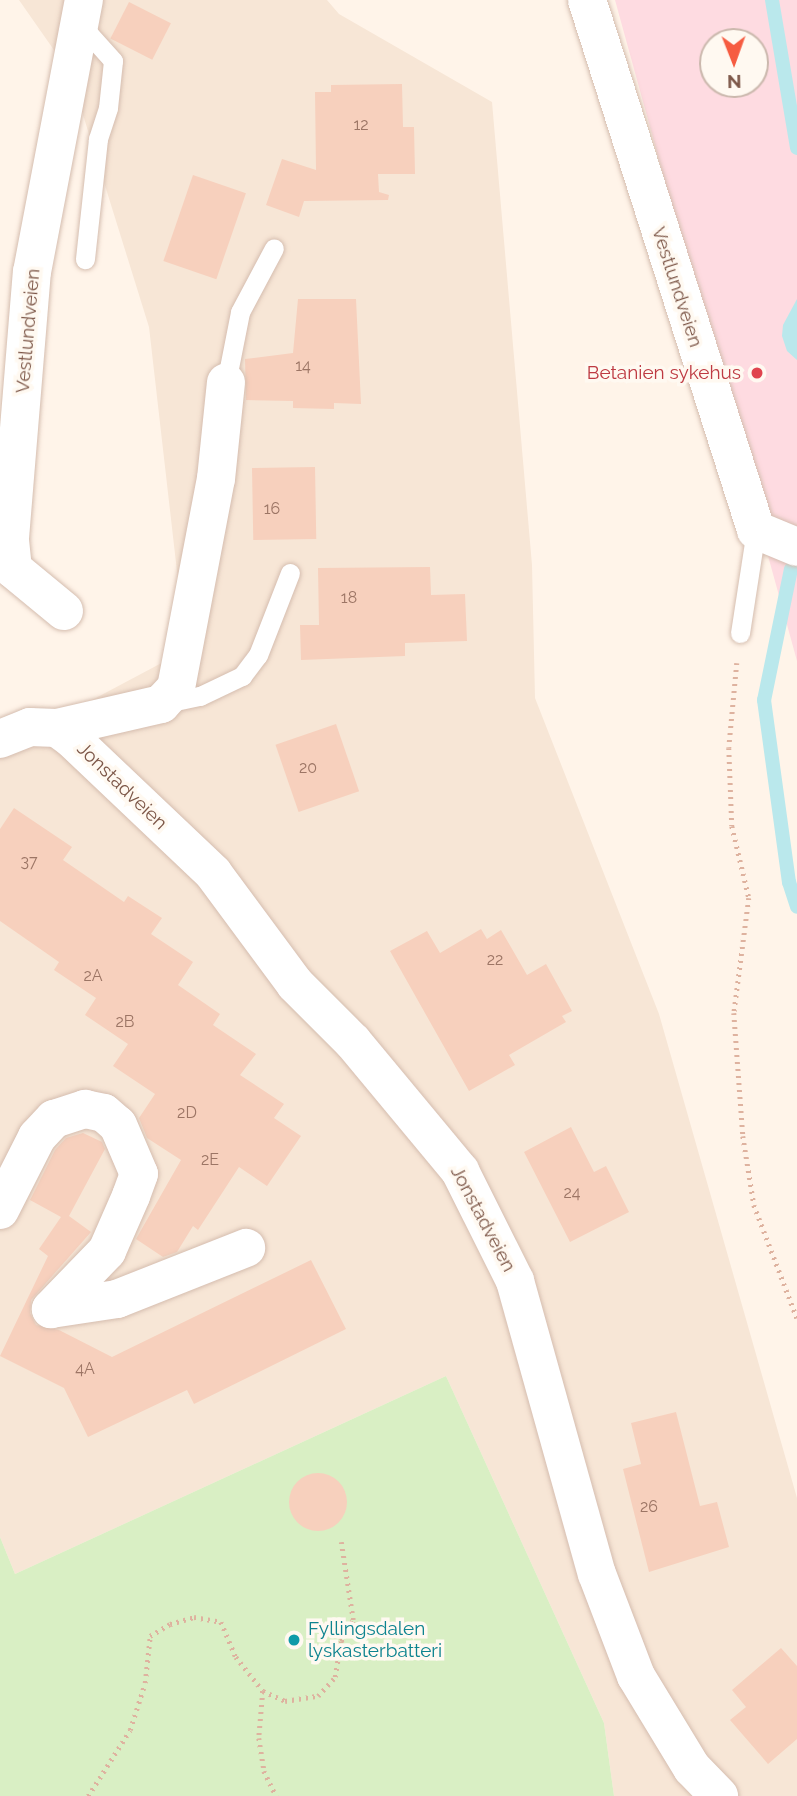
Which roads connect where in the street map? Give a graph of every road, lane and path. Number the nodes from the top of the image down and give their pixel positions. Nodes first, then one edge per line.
1 (587, 0) edge
2 (81, 15) edge
3 (274, 248) dead end
4 (85, 259) dead end
5 (226, 383) joint
6 (756, 530) junction
7 (797, 547) edge
8 (290, 573) dead end
9 (64, 611) dead end
10 (740, 633) joint
11 (161, 704) junction
12 (57, 728) junction
13 (0, 739) edge
14 (0, 1210) edge
15 (246, 1248) dead end
16 (797, 1318) edge
17 (341, 1542) dead end
18 (263, 1691) junction
19 (88, 1796) edge
20 (276, 1796) edge
21 (719, 1796) edge

1 - 6 street, Vestlundveien
2 - 4 lane, Vestlundveien
2 - 9 street, Vestlundveien
3 - 5 lane
5 - 11 street
6 - 7 street
6 - 10 lane
8 - 11 lane
10 - 16 path
11 - 12 street
12 - 13 street, Jonstadveien
12 - 21 street, Jonstadveien
14 - 15 street
17 - 18 path
18 - 19 path
18 - 20 path

